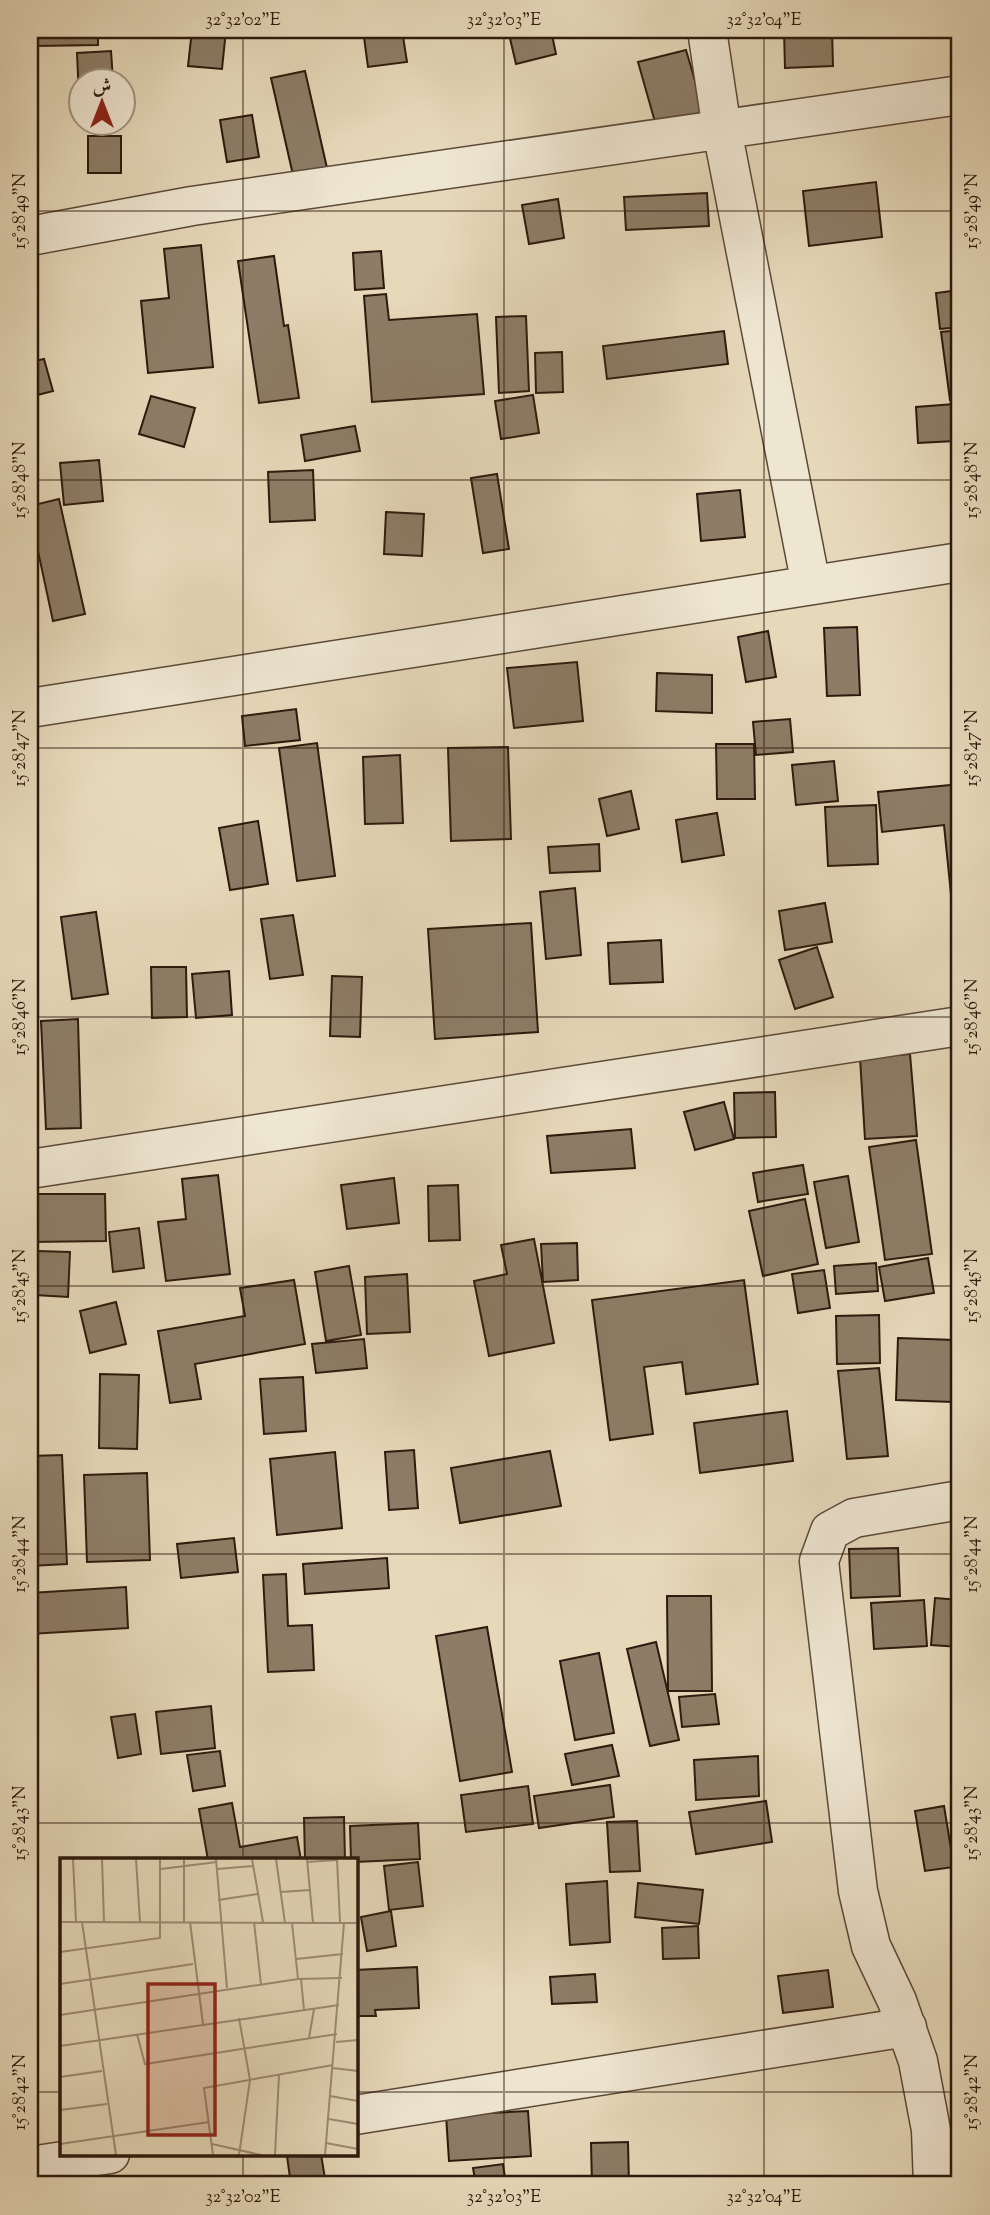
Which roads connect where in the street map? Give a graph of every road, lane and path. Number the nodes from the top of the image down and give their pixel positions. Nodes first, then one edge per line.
1 (707, 30) edge
2 (960, 95) edge
3 (722, 130) junction
4 (30, 236) edge
5 (960, 562) edge
6 (811, 585) junction
7 (30, 708) edge
8 (960, 1026) edge
9 (30, 1169) edge
10 (960, 1500) edge
11 (907, 2027) junction
12 (357, 2115) edge
13 (97, 2156) edge
14 (30, 2166) edge
15 (933, 2185) edge

1 - 3 street
2 - 3 street
3 - 4 street
3 - 6 street
5 - 6 street
6 - 7 street
8 - 9 street
10 - 11 street
11 - 12 street
11 - 15 street
13 - 14 street

